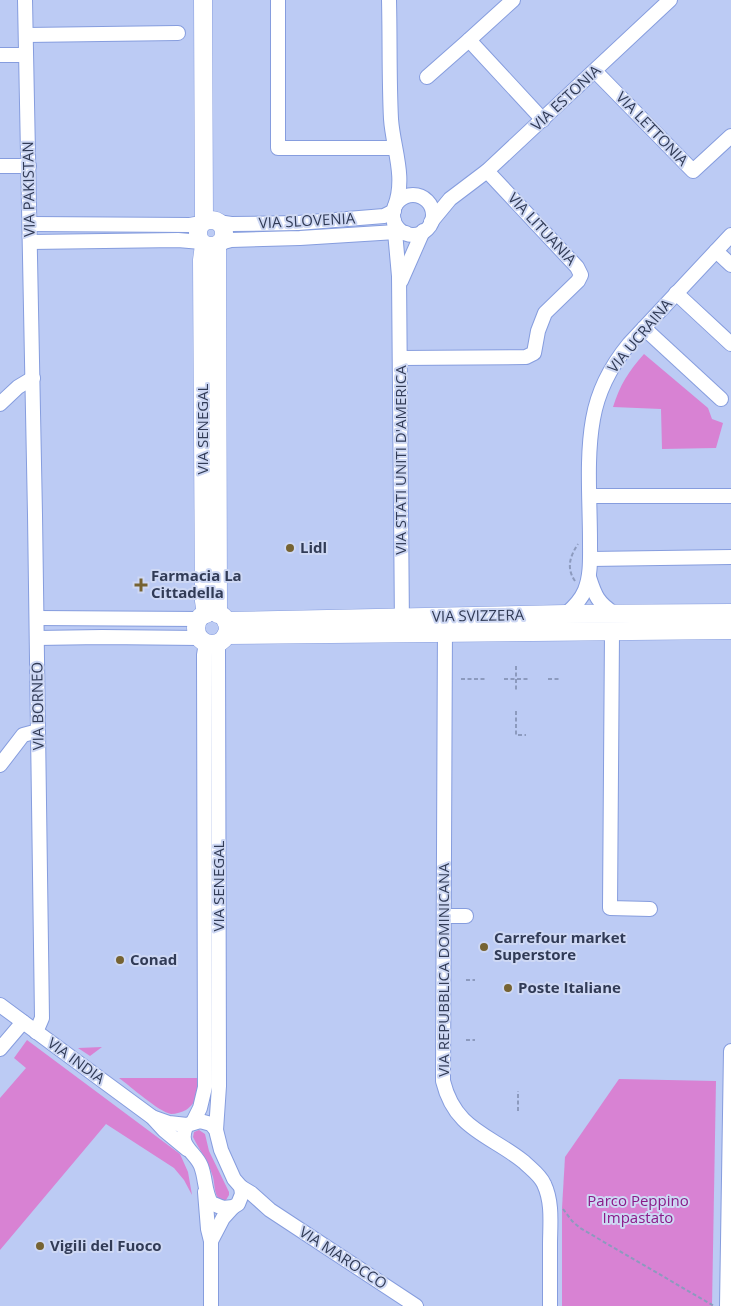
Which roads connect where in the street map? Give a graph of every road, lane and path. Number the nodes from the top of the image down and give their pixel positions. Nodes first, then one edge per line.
1 (25, 0) edge
2 (203, 0) edge
3 (214, 0) edge
4 (278, 0) edge
5 (389, 0) edge
6 (513, 0) edge
7 (670, 0) edge
8 (178, 34) dead end
9 (26, 35) junction
10 (469, 40) junction
11 (0, 55) edge
12 (26, 55) junction
13 (595, 71) junction
14 (427, 78) dead end
15 (543, 120) junction
16 (731, 136) edge
17 (394, 148) junction
18 (0, 166) edge
19 (28, 166) junction
20 (400, 170) junction
21 (487, 171) junction
22 (460, 193) junction
23 (422, 198) junction
24 (210, 222) junction
25 (30, 224) junction
26 (396, 225) junction
27 (427, 226) junction
28 (731, 235) edge
29 (30, 242) junction
30 (210, 244) junction
31 (716, 251) junction
32 (731, 265) edge
33 (399, 286) junction
34 (676, 293) junction
35 (644, 328) junction
36 (731, 344) edge
37 (400, 358) junction
38 (33, 378) junction
39 (721, 399) dead end
40 (0, 404) edge
41 (590, 496) junction
42 (731, 496) edge
43 (578, 543) dead end
44 (731, 557) edge
45 (590, 559) junction
46 (589, 577) junction
47 (577, 586) dead end
48 (731, 613) edge
49 (566, 614) junction
50 (615, 614) junction
51 (37, 618) junction
52 (445, 625) junction
53 (402, 626) junction
54 (212, 628) junction
55 (731, 630) edge
56 (612, 632) junction
57 (38, 638) junction
58 (516, 666) dead end
59 (461, 679) dead end
60 (486, 679) dead end
61 (504, 679) dead end
62 (516, 679) junction
63 (529, 679) dead end
64 (548, 679) dead end
65 (560, 679) dead end
66 (516, 692) dead end
67 (516, 710) dead end
68 (38, 731) junction
69 (526, 735) dead end
70 (0, 765) edge
71 (650, 909) dead end
72 (444, 916) junction
73 (466, 916) dead end
74 (466, 980) dead end
75 (475, 980) dead end
76 (0, 1005) edge
77 (23, 1022) junction
78 (36, 1032) junction
79 (466, 1040) dead end
80 (475, 1040) dead end
81 (0, 1049) edge
82 (731, 1051) edge
83 (518, 1091) dead end
84 (518, 1111) dead end
85 (152, 1117) junction
86 (190, 1124) junction
87 (216, 1130) junction
88 (187, 1149) junction
89 (204, 1187) junction
90 (241, 1187) junction
91 (236, 1206) junction
92 (562, 1208) dead end
93 (270, 1210) junction
94 (211, 1240) junction
95 (211, 1306) edge
96 (416, 1306) edge
97 (550, 1306) edge
98 (717, 1306) edge
99 (726, 1306) edge

1 - 9 street, VIA PAKISTAN
2 - 24 main road
3 - 24 main road
4 - 17 street
5 - 17 street, VIA STATI UNITI D'AMERICA
6 - 10 street
7 - 13 street, VIA ESTONIA
8 - 9 street
9 - 12 street, VIA PAKISTAN
10 - 14 street
10 - 15 street
11 - 12 street
12 - 19 street, VIA PAKISTAN
13 - 15 street, VIA ESTONIA
13 - 16 street, VIA LETTONIA
15 - 21 street, VIA ESTONIA
17 - 20 street, VIA STATI UNITI D'AMERICA
18 - 19 street
19 - 25 street, VIA PAKISTAN
20 - 23 street, VIA STATI UNITI D'AMERICA
20 - 26 street, VIA STATI UNITI D'AMERICA
21 - 22 street, VIA ESTONIA
21 - 37 street, VIA LITUANIA
22 - 23 street, VIA ESTONIA
22 - 27 street, VIA ESTONIA
23 - 26 street
23 - 27 street
24 - 25 street, VIA SLOVENIA
24 - 26 street, VIA SLOVENIA
24 - 30 main road
24 - 30 main road
25 - 29 street, VIA PAKISTAN
26 - 27 street
26 - 30 street, VIA SLOVENIA
26 - 33 street, VIA STATI UNITI D'AMERICA
27 - 33 street, VIA STATI UNITI D'AMERICA
28 - 31 street, VIA UCRAINA
29 - 30 street, VIA SLOVENIA
29 - 38 street, VIA PAKISTAN
30 - 54 main road, VIA SENEGAL
31 - 32 street
31 - 34 street, VIA UCRAINA
33 - 37 street, VIA STATI UNITI D'AMERICA
34 - 35 street, VIA UCRAINA
34 - 36 street
35 - 39 street
35 - 41 street, VIA UCRAINA
37 - 53 street, VIA STATI UNITI D'AMERICA
38 - 40 street
38 - 51 street, VIA BORNEO
41 - 42 street
41 - 45 street, VIA UCRAINA
43 - 47 path
44 - 45 street
45 - 46 street, VIA UCRAINA
46 - 49 street, VIA UCRAINA
46 - 50 street, VIA UCRAINA
48 - 50 main road, VIA SVIZZERA
49 - 50 main road, VIA SVIZZERA
49 - 52 main road, VIA SVIZZERA
51 - 54 street, VIA SVIZZERA
51 - 57 street, VIA BORNEO
52 - 53 main road, VIA SVIZZERA
52 - 56 main road, VIA SVIZZERA
52 - 72 street, VIA REPUBBLICA DOMINICANA
53 - 54 main road, VIA SVIZZERA
54 - 57 street, VIA SVIZZERA
54 - 86 street, VIA SENEGAL
54 - 87 street, VIA SENEGAL
55 - 56 main road, VIA SVIZZERA
56 - 71 street
57 - 68 street, VIA BORNEO
58 - 62 path
59 - 60 path
61 - 62 path
62 - 63 path
62 - 66 path
64 - 65 path
67 - 69 path
68 - 70 street
68 - 78 street, VIA BORNEO
72 - 73 street
72 - 97 street, VIA REPUBBLICA DOMINICANA
74 - 75 path
76 - 77 street, VIA INDIA
77 - 78 street, VIA INDIA
77 - 81 street
78 - 85 street, VIA INDIA
79 - 80 path
82 - 99 street
83 - 84 path
85 - 86 street, VIA INDIA
85 - 88 street, VIA INDIA
86 - 87 street, VIA INDIA
86 - 88 street
87 - 90 street, VIA SENEGAL
88 - 89 street, VIA INDIA
89 - 91 street, VIA MAROCCO
89 - 94 street, VIA INDIA
90 - 91 street
90 - 93 street, VIA MAROCCO
91 - 93 street, VIA MAROCCO
91 - 94 street
92 - 98 path
93 - 96 street, VIA MAROCCO
94 - 95 street, VIA INDIA

